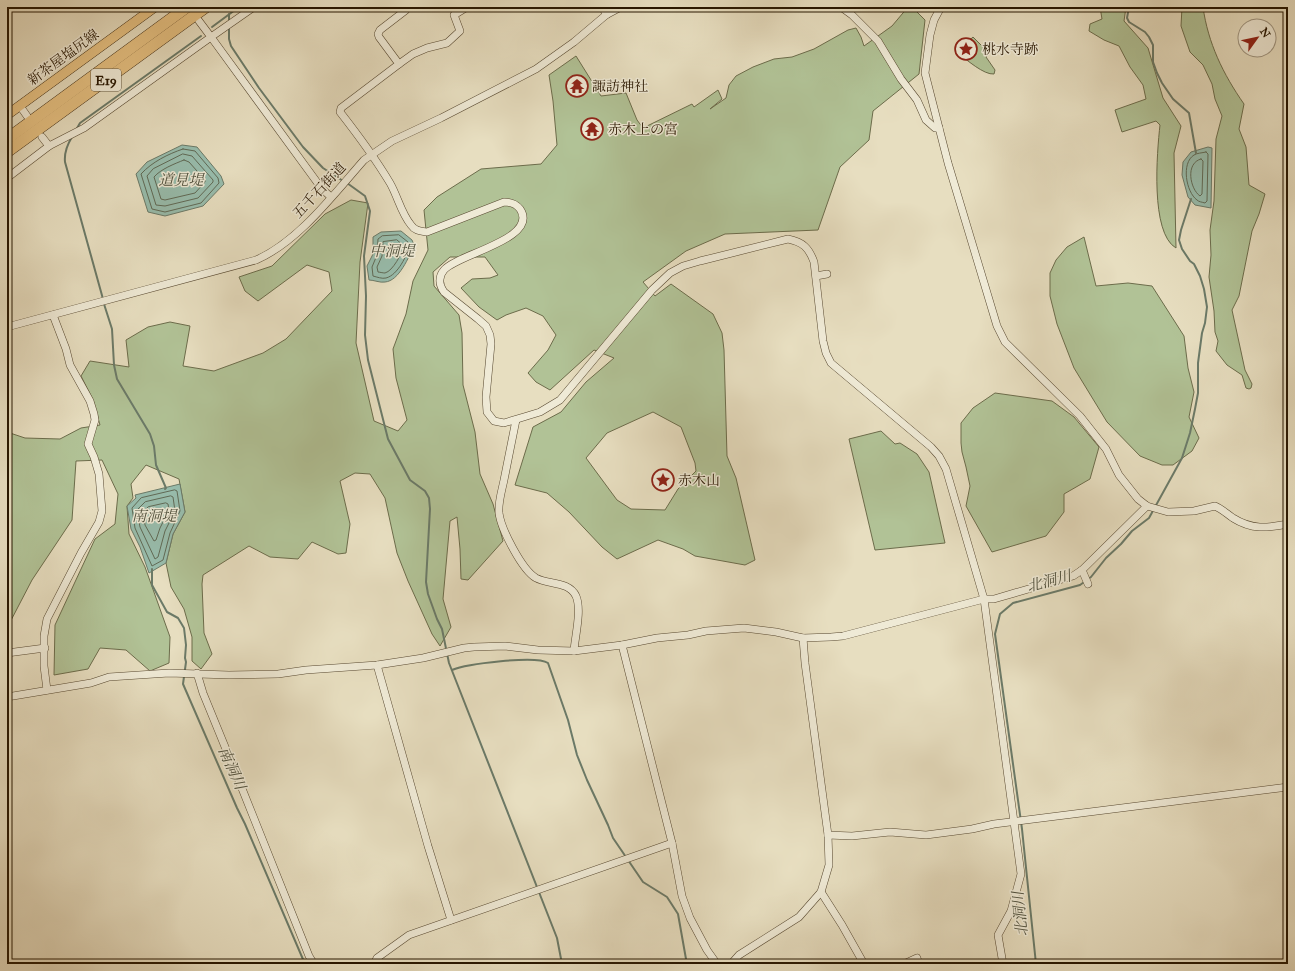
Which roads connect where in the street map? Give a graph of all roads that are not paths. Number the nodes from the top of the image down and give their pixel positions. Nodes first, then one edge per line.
1 (155, 7) edge
2 (187, 7) edge
3 (206, 7) edge
4 (254, 7) edge
5 (406, 7) edge
6 (467, 7) edge
7 (603, 7) edge
8 (621, 7) edge
9 (841, 7) edge
10 (941, 7) edge
11 (606, 15) junction
12 (199, 21) dead end
13 (212, 37) junction
14 (399, 64) junction
15 (20, 106) junction
16 (7, 116) edge
17 (27, 116) dead end
18 (939, 128) junction
19 (42, 137) dead end
20 (7, 140) edge
21 (49, 146) junction
22 (7, 152) edge
23 (372, 154) junction
24 (7, 178) edge
25 (331, 197) junction
26 (827, 274) dead end
27 (816, 276) junction
28 (53, 315) junction
29 (7, 327) edge
30 (516, 420) junction
31 (1147, 506) junction
32 (1288, 524) edge
33 (984, 599) junction
34 (803, 638) junction
35 (622, 645) junction
36 (45, 648) junction
37 (574, 651) junction
38 (7, 653) edge
39 (377, 665) junction
40 (197, 673) junction
41 (47, 690) junction
42 (7, 697) edge
43 (1288, 787) edge
44 (1014, 822) junction
45 (828, 835) junction
46 (672, 843) junction
47 (821, 892) junction
48 (451, 920) junction
49 (314, 964) edge
50 (374, 964) edge
51 (717, 964) edge
52 (731, 964) edge
53 (864, 964) edge
54 (904, 964) edge
55 (919, 964) edge
56 (1003, 964) edge

1 - 15 main road, 新茶屋塩尻線
2 - 20 highway, E19
3 - 22 highway, E19
4 - 13 street
5 - 14 street
6 - 14 street
7 - 11 street
8 - 11 street, 五千石街道
9 - 18 street
10 - 18 street
11 - 23 street, 五千石街道
12 - 13 street
13 - 21 street
13 - 25 street
14 - 23 street
15 - 16 main road, 新茶屋塩尻線
15 - 17 street
18 - 31 street
19 - 21 street
21 - 24 street
23 - 25 street, 五千石街道
23 - 30 street
25 - 28 street, 五千石街道
26 - 27 street
27 - 30 street
27 - 33 street
28 - 29 street, 五千石街道
28 - 36 street
30 - 37 street
31 - 32 street
31 - 33 street
33 - 34 street
33 - 44 street
34 - 35 street
34 - 45 street
35 - 37 street
35 - 46 street
36 - 38 street
36 - 41 street
37 - 39 street
39 - 40 street
39 - 48 street
40 - 41 street
40 - 49 street
41 - 42 street
43 - 44 street
44 - 45 street
44 - 56 street
45 - 47 street
46 - 48 street
46 - 51 street
47 - 52 street
47 - 53 street
48 - 50 street
54 - 55 street

